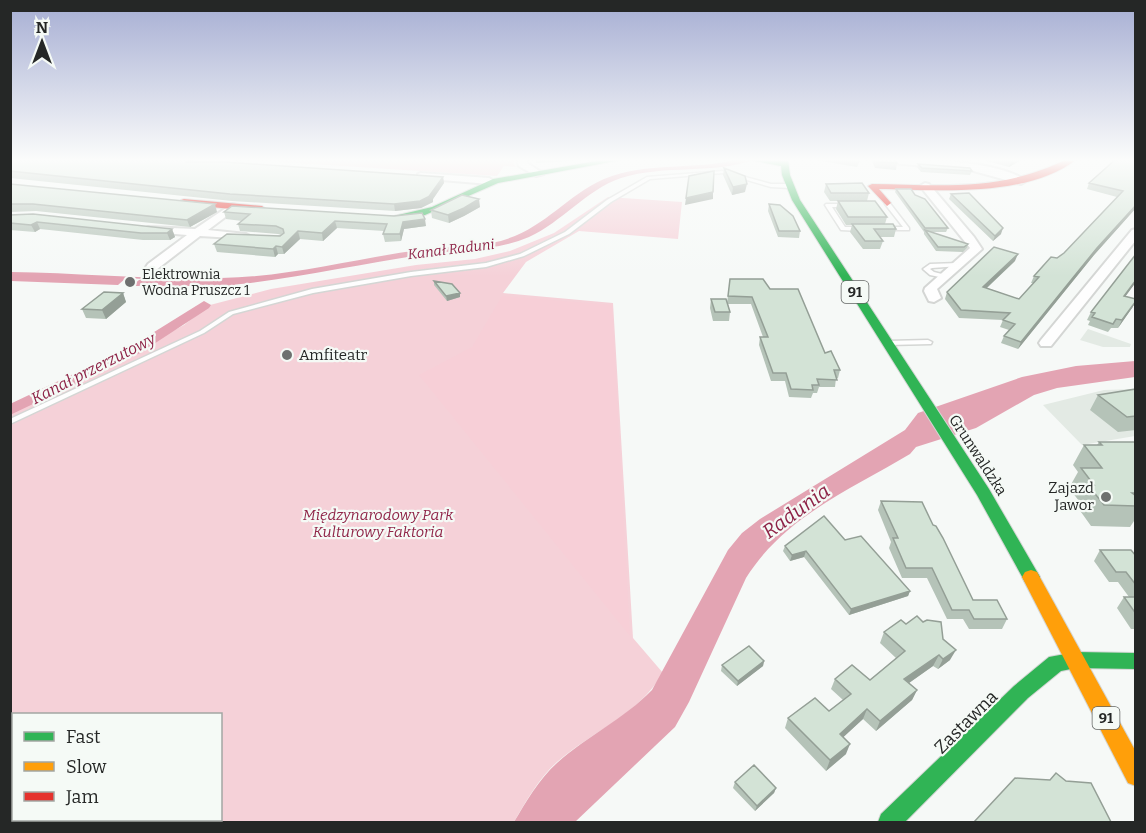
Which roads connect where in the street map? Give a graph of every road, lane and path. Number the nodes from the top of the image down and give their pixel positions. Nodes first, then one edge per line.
1 (456, 198) edge
2 (614, 198) edge
3 (797, 198) edge
4 (881, 198) edge
5 (935, 198) edge
6 (174, 201) edge
7 (885, 204) joint
8 (858, 205) edge
9 (232, 207) junction
10 (279, 210) edge
11 (384, 216) edge
12 (137, 228) edge
13 (1136, 232) edge
14 (197, 234) junction
15 (255, 238) edge
16 (1121, 248) junction
17 (1136, 252) edge
18 (958, 265) junction
19 (152, 267) dead end
20 (944, 276) junction
21 (934, 298) dead end
22 (928, 342) dead end
23 (887, 343) junction
24 (1046, 343) dead end
25 (10, 422) edge
26 (1076, 660) junction
27 (1136, 661) edge
28 (1136, 775) edge
29 (889, 822) edge

1 - 11 main road
2 - 25 lane
3 - 23 main road, Grunwaldzka / 91
4 - 7 main road
5 - 18 street
6 - 9 main road
7 - 8 lane
9 - 10 main road
9 - 14 street
12 - 14 street
13 - 16 street
14 - 15 street
14 - 19 street
16 - 17 street
16 - 24 street
18 - 20 street
18 - 20 lane
20 - 21 street
22 - 23 lane
23 - 26 main road, Grunwaldzka / 91
26 - 27 main road, Zastawna
26 - 28 main road, Grunwaldzka / 91
26 - 29 main road, Zastawna

